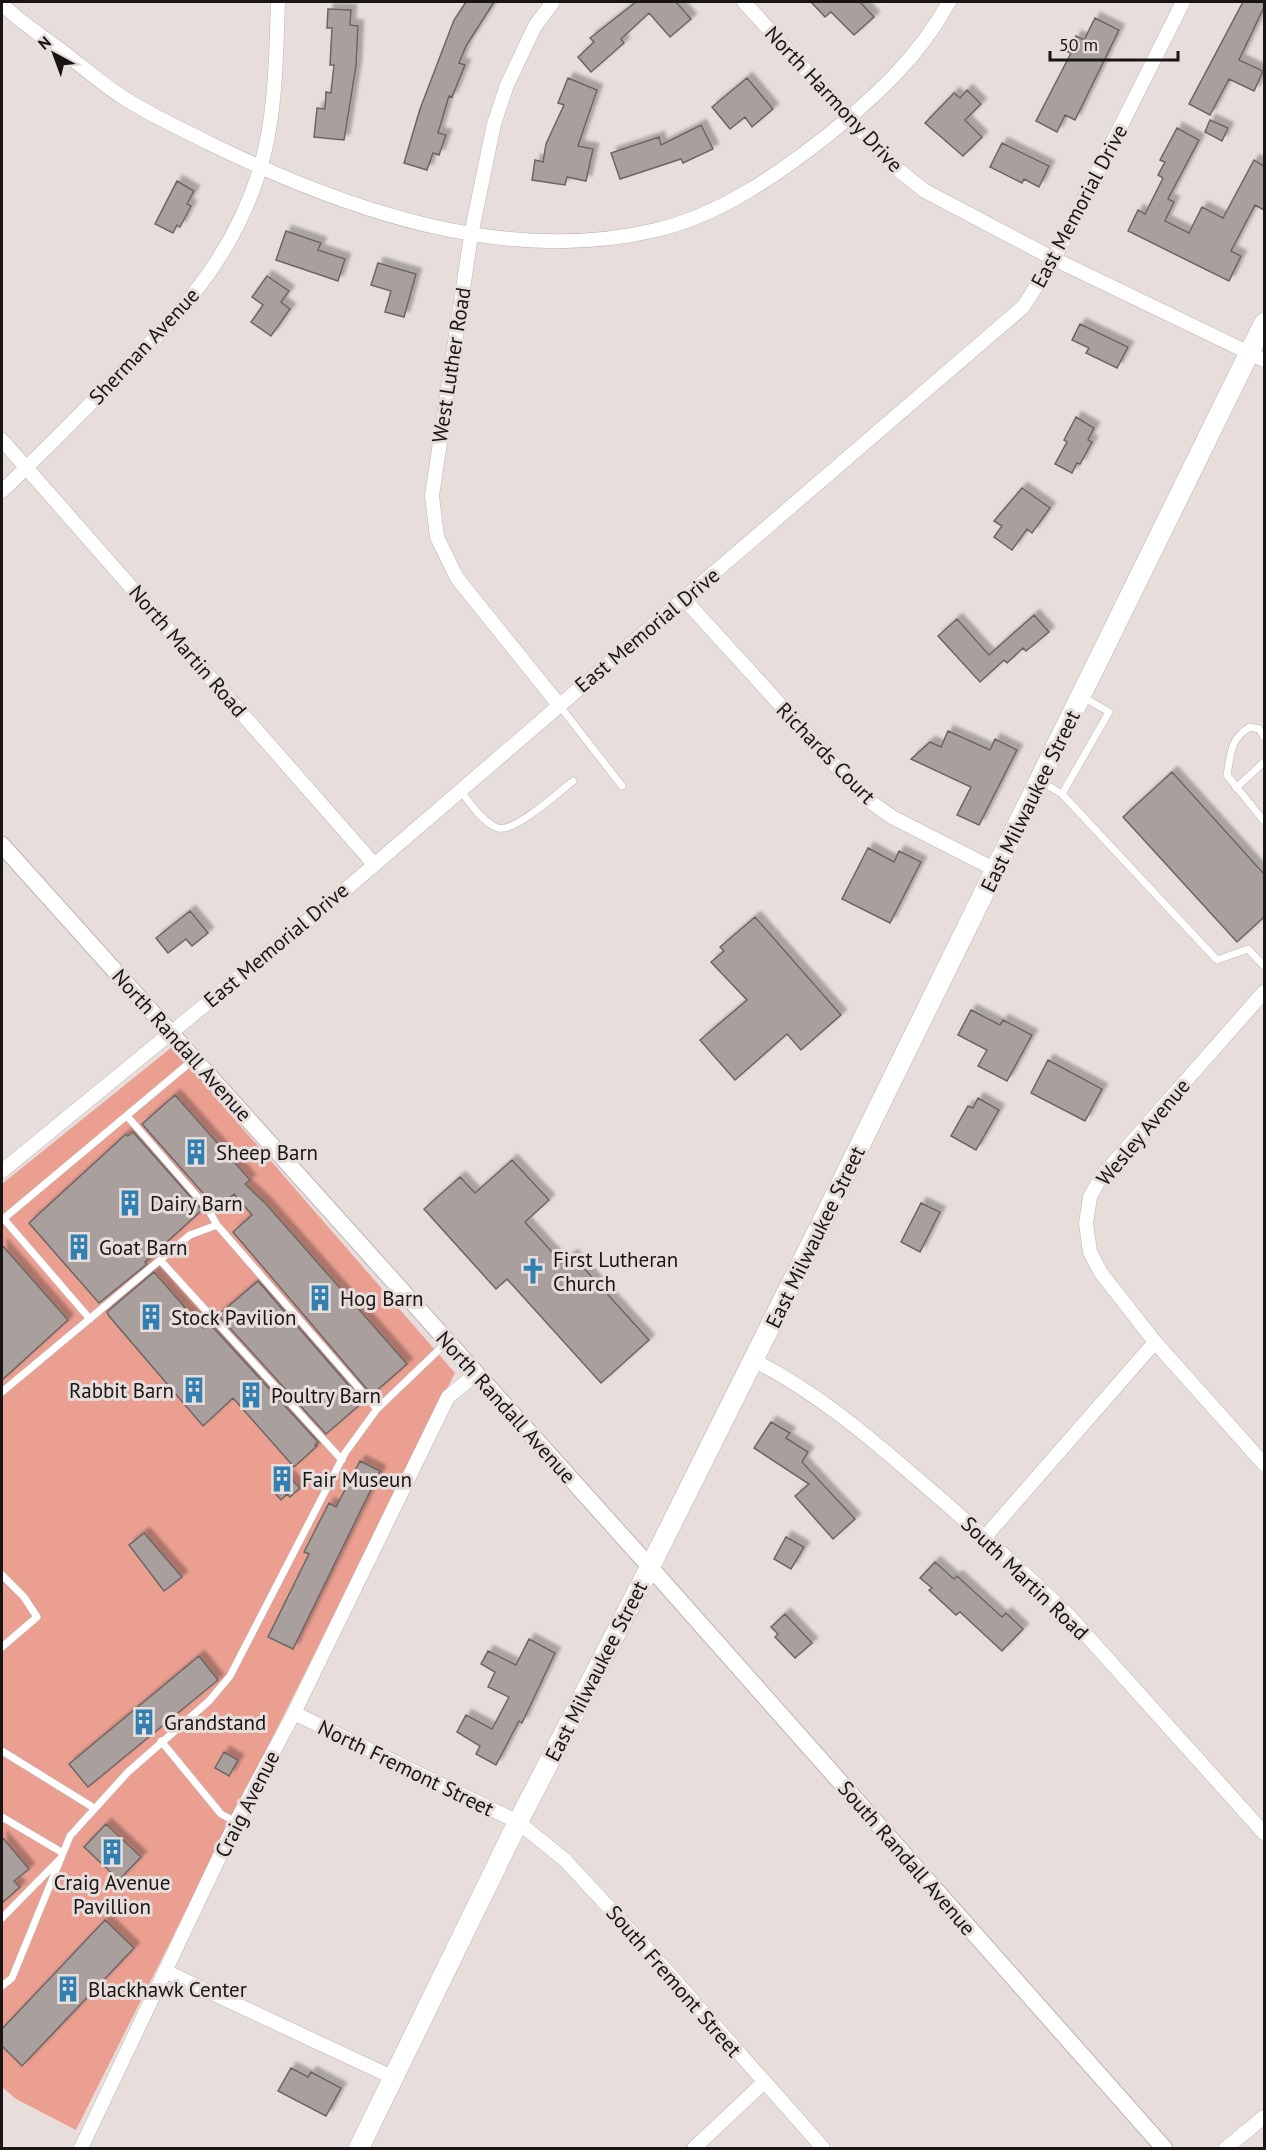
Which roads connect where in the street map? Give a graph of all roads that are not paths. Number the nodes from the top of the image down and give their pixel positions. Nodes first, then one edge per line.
1 (278, 2) edge
2 (553, 2) edge
3 (744, 2) edge
4 (949, 2) edge
5 (1183, 2) edge
6 (2, 4) edge
7 (848, 118) junction
8 (260, 168) junction
9 (471, 235) junction
10 (1054, 259) junction
11 (1264, 323) edge
12 (1257, 356) edge
13 (2, 440) edge
14 (27, 468) junction
15 (2, 491) edge
16 (684, 599) junction
17 (1082, 696) junction
18 (559, 705) junction
19 (1264, 737) edge
20 (1264, 762) edge
21 (573, 781) dead end
22 (1040, 781) junction
23 (622, 786) dead end
24 (1236, 788) junction
25 (459, 789) junction
26 (1062, 794) junction
27 (1264, 821) edge
28 (2, 846) edge
29 (374, 863) junction
30 (996, 870) junction
31 (1264, 966) edge
32 (1264, 992) edge
33 (171, 1032) junction
34 (194, 1058) junction
35 (127, 1116) junction
36 (2, 1170) edge
37 (2, 1219) edge
38 (217, 1225) junction
39 (160, 1260) junction
40 (90, 1319) junction
41 (447, 1342) junction
42 (1155, 1342) junction
43 (753, 1360) junction
44 (476, 1374) junction
45 (2, 1392) edge
46 (377, 1408) junction
47 (342, 1460) junction
48 (1264, 1464) edge
49 (985, 1537) junction
50 (650, 1567) junction
51 (2, 1575) edge
52 (2, 1647) edge
53 (294, 1713) junction
54 (161, 1741) junction
55 (2, 1751) edge
56 (94, 1809) junction
57 (2, 1817) edge
58 (236, 1822) junction
59 (518, 1822) junction
60 (1264, 1833) edge
61 (62, 1856) junction
62 (2, 1918) edge
63 (165, 1971) junction
64 (2, 1986) edge
65 (394, 2078) junction
66 (764, 2083) junction
67 (1264, 2117) edge
68 (81, 2148) edge
69 (359, 2148) edge
70 (694, 2148) edge
71 (823, 2148) edge
72 (1164, 2148) edge
73 (1226, 2148) edge

1 - 8 street, Sherman Avenue
2 - 9 street, West Luther Road
3 - 7 street, North Harmony Drive
4 - 7 street
5 - 10 street, East Memorial Drive
6 - 8 street
7 - 9 street
7 - 10 street, North Harmony Drive
8 - 9 street
8 - 14 street, Sherman Avenue
9 - 18 street, West Luther Road
10 - 12 street, North Harmony Drive
10 - 16 street, East Memorial Drive
11 - 12 main road, East Milwaukee Street
12 - 17 main road, East Milwaukee Street
13 - 14 street, North Martin Road
14 - 15 street, Sherman Avenue
14 - 29 street, North Martin Road
16 - 18 street, East Memorial Drive
16 - 30 street, Richards Court
17 - 22 main road, East Milwaukee Street
17 - 26 lane
18 - 23 lane
18 - 25 street, East Memorial Drive
19 - 24 lane
20 - 24 lane
21 - 25 lane
22 - 26 lane
22 - 30 main road, East Milwaukee Street
24 - 27 lane
25 - 29 street, East Memorial Drive
26 - 31 lane
28 - 33 street, North Randall Avenue
29 - 33 street, East Memorial Drive
30 - 43 main road, East Milwaukee Street
32 - 42 street, Wesley Avenue
33 - 34 street, North Randall Avenue
33 - 36 street, East Memorial Drive
34 - 35 lane
34 - 41 street, North Randall Avenue
35 - 37 lane
35 - 38 lane
37 - 40 lane
38 - 39 lane
38 - 46 lane
39 - 40 lane
39 - 47 lane
40 - 45 lane
41 - 44 street, North Randall Avenue
41 - 46 lane
42 - 48 street, Wesley Avenue
42 - 49 street
43 - 49 street, South Martin Road
43 - 50 main road, East Milwaukee Street
44 - 50 street, North Randall Avenue
44 - 53 street, Craig Avenue
46 - 47 lane
47 - 54 lane
49 - 60 street, South Martin Road
50 - 59 main road, East Milwaukee Street
50 - 72 street, South Randall Avenue
51 - 52 lane
53 - 58 street, Craig Avenue
53 - 59 street, North Fremont Street
54 - 56 lane
54 - 58 lane
55 - 56 lane
56 - 61 lane
57 - 61 lane
58 - 63 street, Craig Avenue
59 - 65 main road, East Milwaukee Street
59 - 66 street, South Fremont Street
61 - 62 lane
61 - 64 lane
63 - 65 street
63 - 68 street, Craig Avenue
65 - 69 main road, East Milwaukee Street
66 - 70 street
66 - 71 street, South Fremont Street
67 - 73 street

